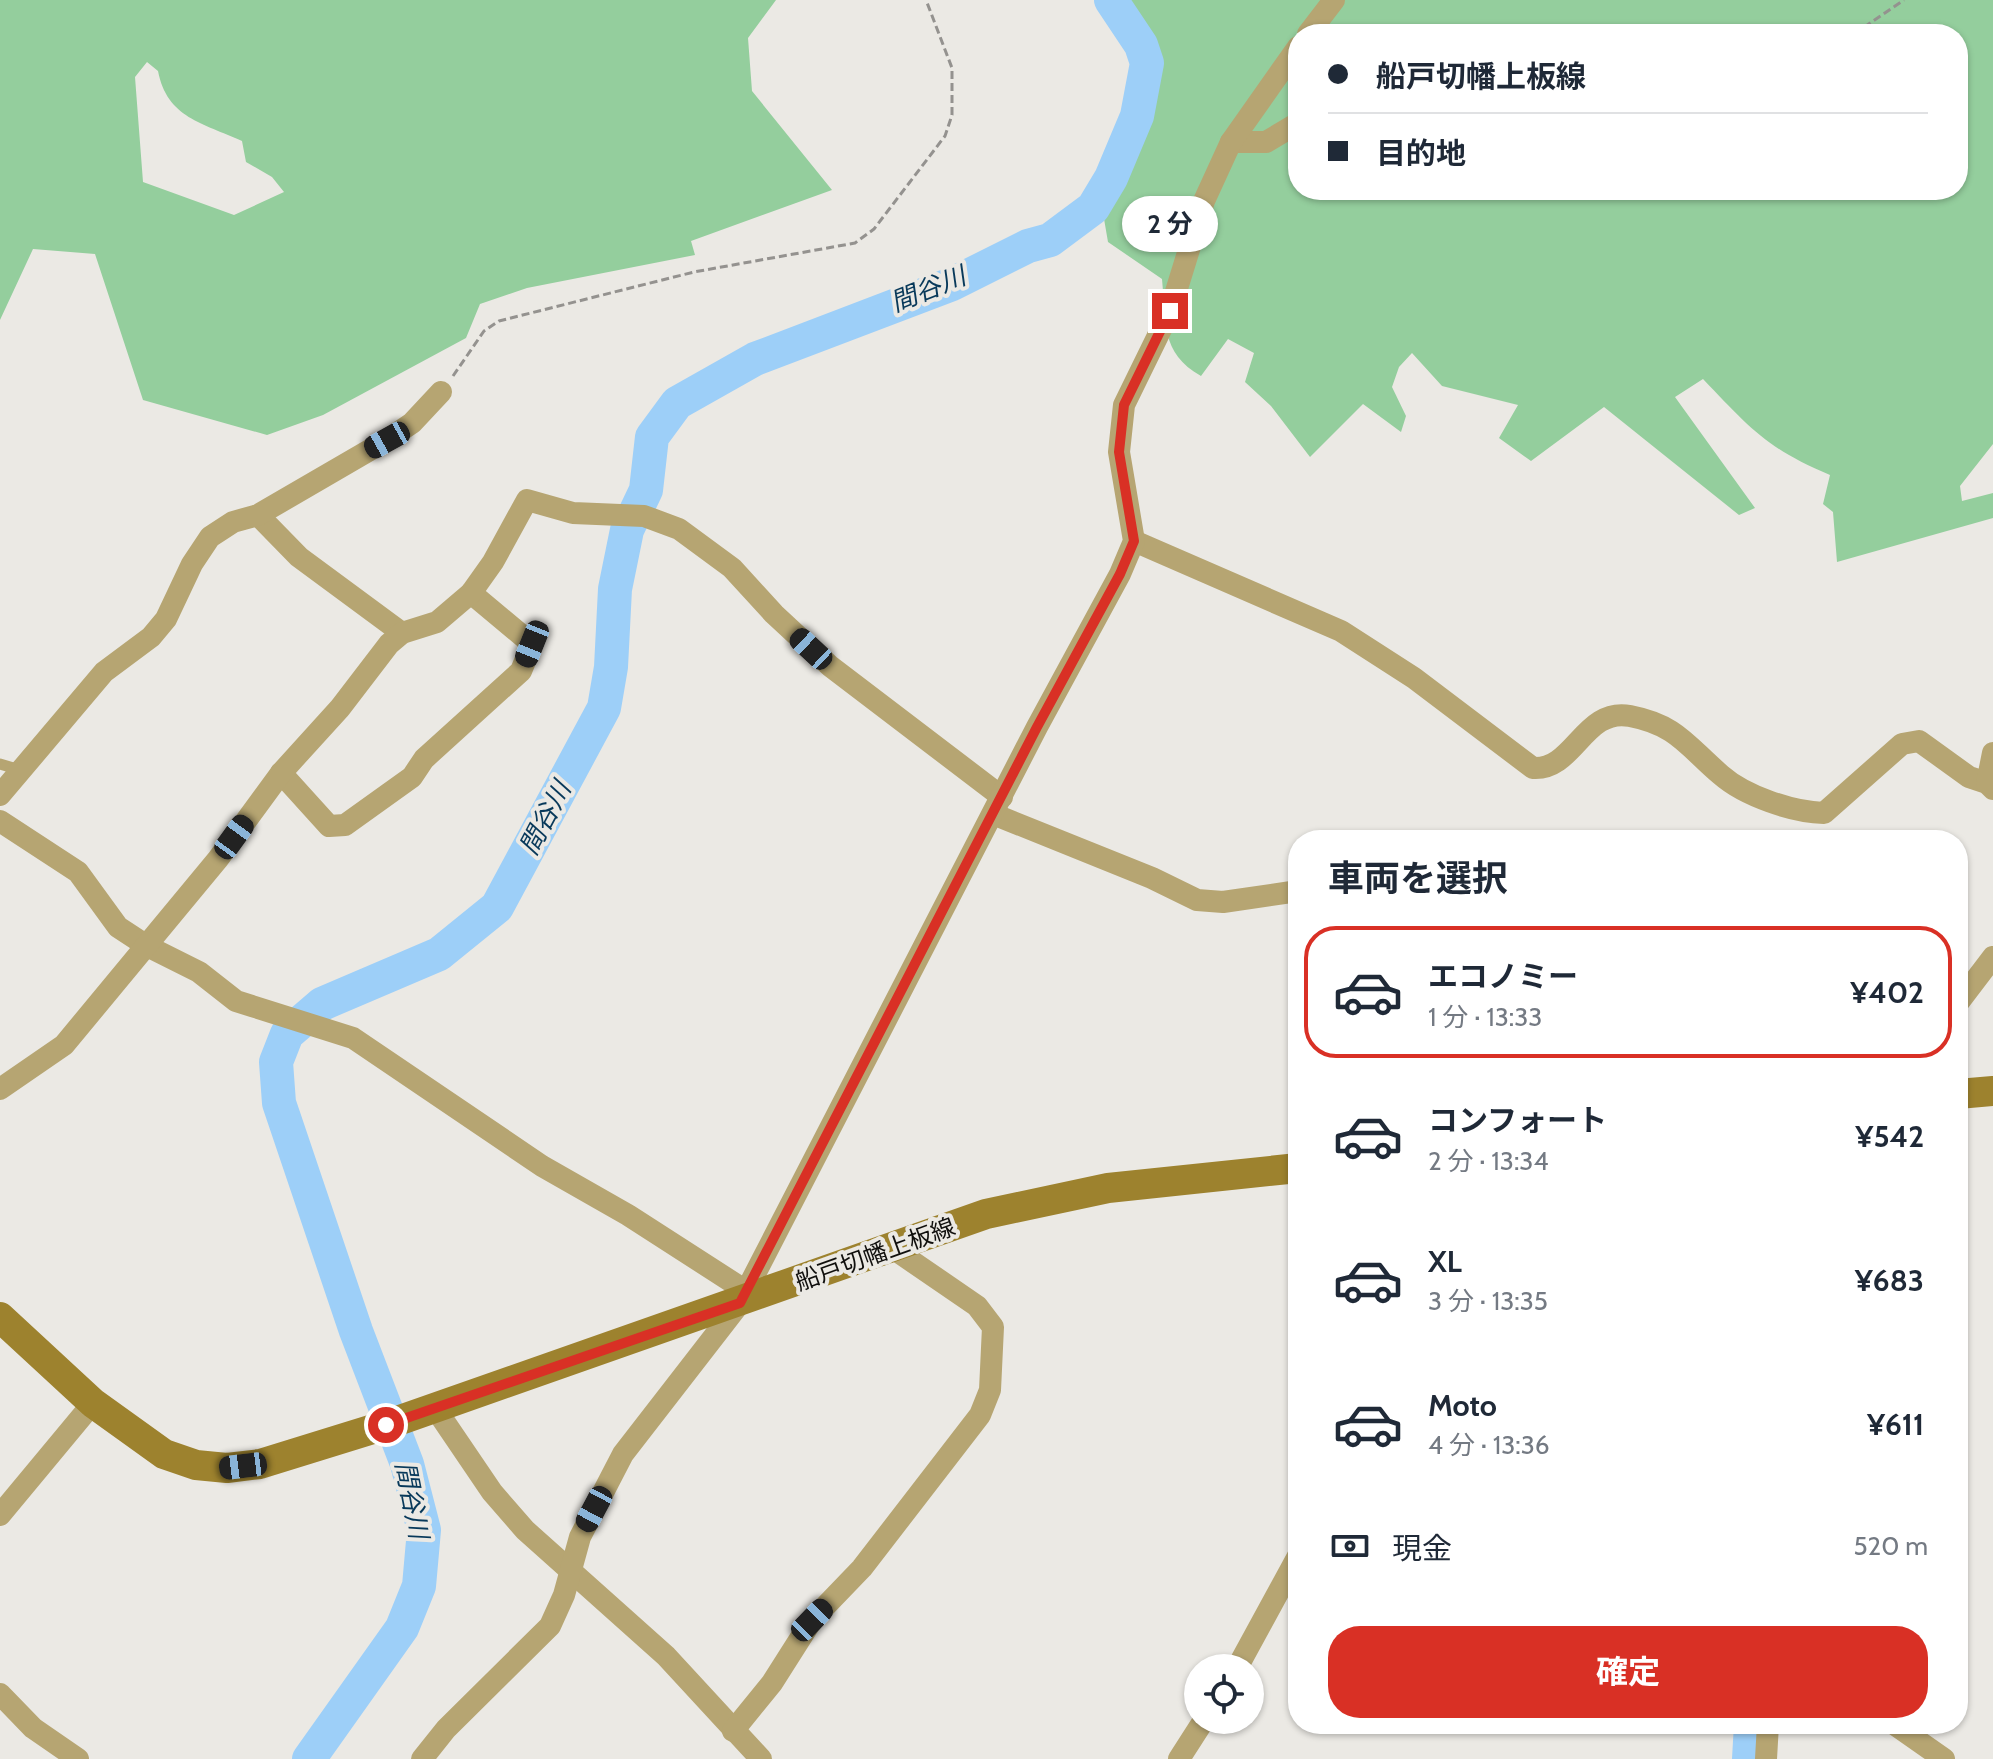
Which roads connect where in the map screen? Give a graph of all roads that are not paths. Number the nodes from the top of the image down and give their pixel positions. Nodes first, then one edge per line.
1 (1334, 0) edge
2 (1316, 24) edge
3 (1288, 61) edge
4 (1288, 129) edge
5 (1231, 142) junction
6 (441, 392) road end
7 (258, 515) junction
8 (1134, 541) junction
9 (471, 593) junction
10 (402, 633) junction
11 (1993, 753) edge
12 (10, 767) edge
13 (281, 773) junction
14 (1990, 786) edge
15 (0, 795) edge
16 (997, 805) junction
17 (0, 821) edge
18 (1288, 892) edge
19 (147, 946) junction
20 (1993, 957) edge
21 (1968, 990) edge
22 (0, 1089) edge
23 (1993, 1091) edge
24 (1968, 1093) edge
25 (1288, 1169) edge
26 (891, 1247) junction
27 (743, 1297) junction
28 (0, 1317) edge
29 (93, 1403) junction
30 (435, 1408) junction
31 (0, 1515) edge
32 (570, 1571) junction
33 (1288, 1574) edge
34 (1245, 1654) edge
35 (0, 1694) edge
36 (733, 1731) junction
37 (1195, 1734) edge
38 (1767, 1734) edge
39 (1908, 1734) edge
40 (78, 1759) edge
41 (422, 1759) edge
42 (761, 1759) edge
43 (1179, 1759) edge
44 (1766, 1759) edge
45 (1944, 1759) edge

1 - 2 street
3 - 5 street
4 - 5 street
5 - 8 street
6 - 7 street
7 - 10 street
7 - 12 street
8 - 14 street
8 - 16 street
9 - 10 street
9 - 13 street
9 - 16 street
10 - 13 street
11 - 14 street
12 - 15 street
13 - 19 street
16 - 18 street
16 - 27 street
17 - 19 street
19 - 22 street
19 - 27 street
20 - 21 street
23 - 24 main road
25 - 26 main road, 船戸切幡上板線
26 - 27 main road, 船戸切幡上板線
26 - 36 street
27 - 30 main road, 船戸切幡上板線
27 - 32 street
28 - 29 main road, 船戸切幡上板線
29 - 30 main road, 船戸切幡上板線
29 - 31 street
30 - 32 street
32 - 36 street
32 - 41 street
33 - 34 street
35 - 40 street
36 - 42 street
37 - 43 street
38 - 44 street
39 - 45 street

